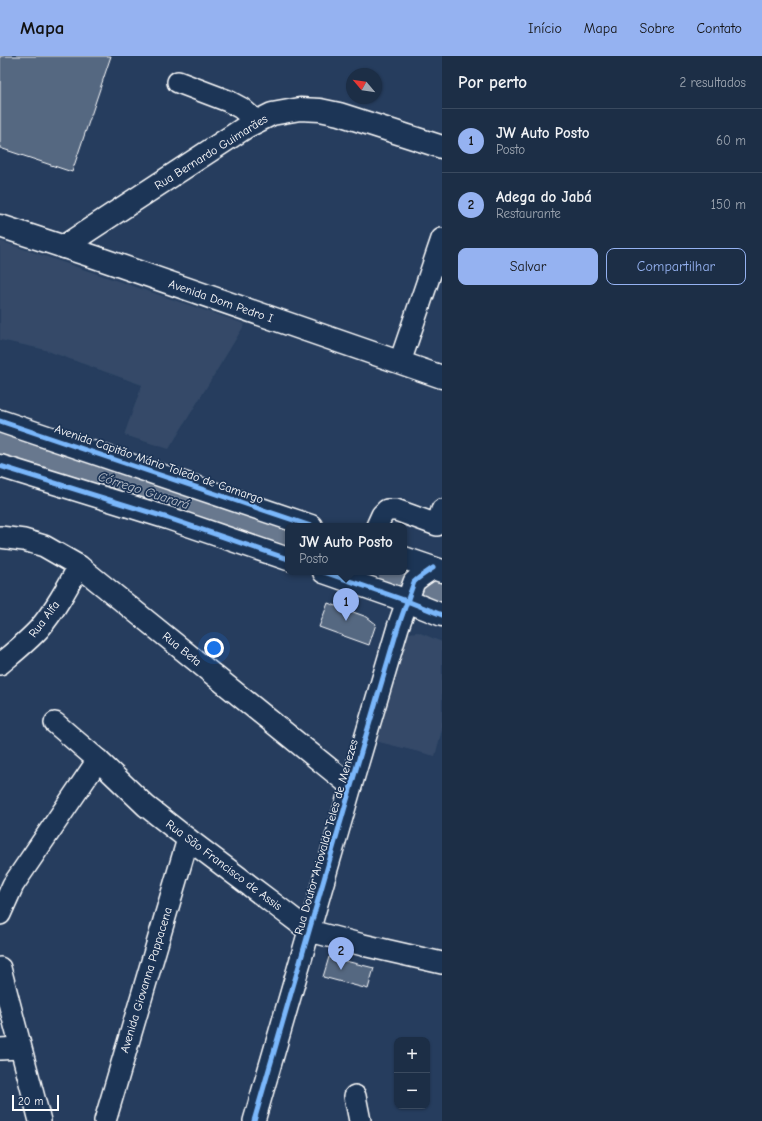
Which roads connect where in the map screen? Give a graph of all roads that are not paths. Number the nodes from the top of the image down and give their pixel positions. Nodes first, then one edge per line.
1 (178, 82) dead end
2 (256, 121) junction
3 (442, 147) edge
4 (0, 226) edge
5 (442, 239) edge
6 (63, 247) junction
7 (400, 362) junction
8 (442, 377) edge
9 (0, 422) edge
10 (0, 466) edge
11 (440, 521) edge
12 (302, 523) edge
13 (378, 523) edge
14 (0, 537) edge
15 (285, 558) edge
16 (407, 560) edge
17 (79, 566) junction
18 (432, 572) edge
19 (334, 575) edge
20 (408, 598) junction
21 (442, 615) edge
22 (0, 664) edge
23 (55, 723) dead end
24 (98, 760) junction
25 (351, 786) junction
26 (188, 839) junction
27 (0, 914) edge
28 (310, 931) junction
29 (442, 963) edge
30 (0, 968) edge
31 (20, 1048) junction
32 (0, 1049) edge
33 (355, 1096) dead end
34 (40, 1121) edge
35 (105, 1121) edge
36 (254, 1121) edge
37 (360, 1121) edge

1 - 2 street
2 - 3 main road, Rua Bernardo Guimarães
2 - 6 main road, Rua Bernardo Guimarães
4 - 6 main road, Avenida Dom Pedro I
5 - 7 street
6 - 7 main road, Avenida Dom Pedro I
7 - 8 main road, Avenida Dom Pedro I
9 - 12 main road, Avenida Capitão Mário Toledo de Camargo
10 - 15 main road
11 - 13 street
14 - 17 street, Rua Beta
16 - 18 main road
17 - 22 street, Rua Alfa
17 - 25 street, Rua Beta
18 - 20 street, Rua Doutor Ariovaldo Teles de Menezes
19 - 20 main road
20 - 21 main road
20 - 25 street, Rua Doutor Ariovaldo Teles de Menezes
23 - 24 street, Rua São Francisco de Assis
24 - 26 street, Rua São Francisco de Assis
24 - 27 street
25 - 28 street, Rua Doutor Ariovaldo Teles de Menezes
26 - 28 street, Rua São Francisco de Assis
26 - 35 street, Avenida Giovanna Pappacena
28 - 29 street, Rua São Francisco de Assis
28 - 36 street, Rua Doutor Ariovaldo Teles de Menezes
30 - 31 street
31 - 32 street
31 - 34 street
33 - 37 street

